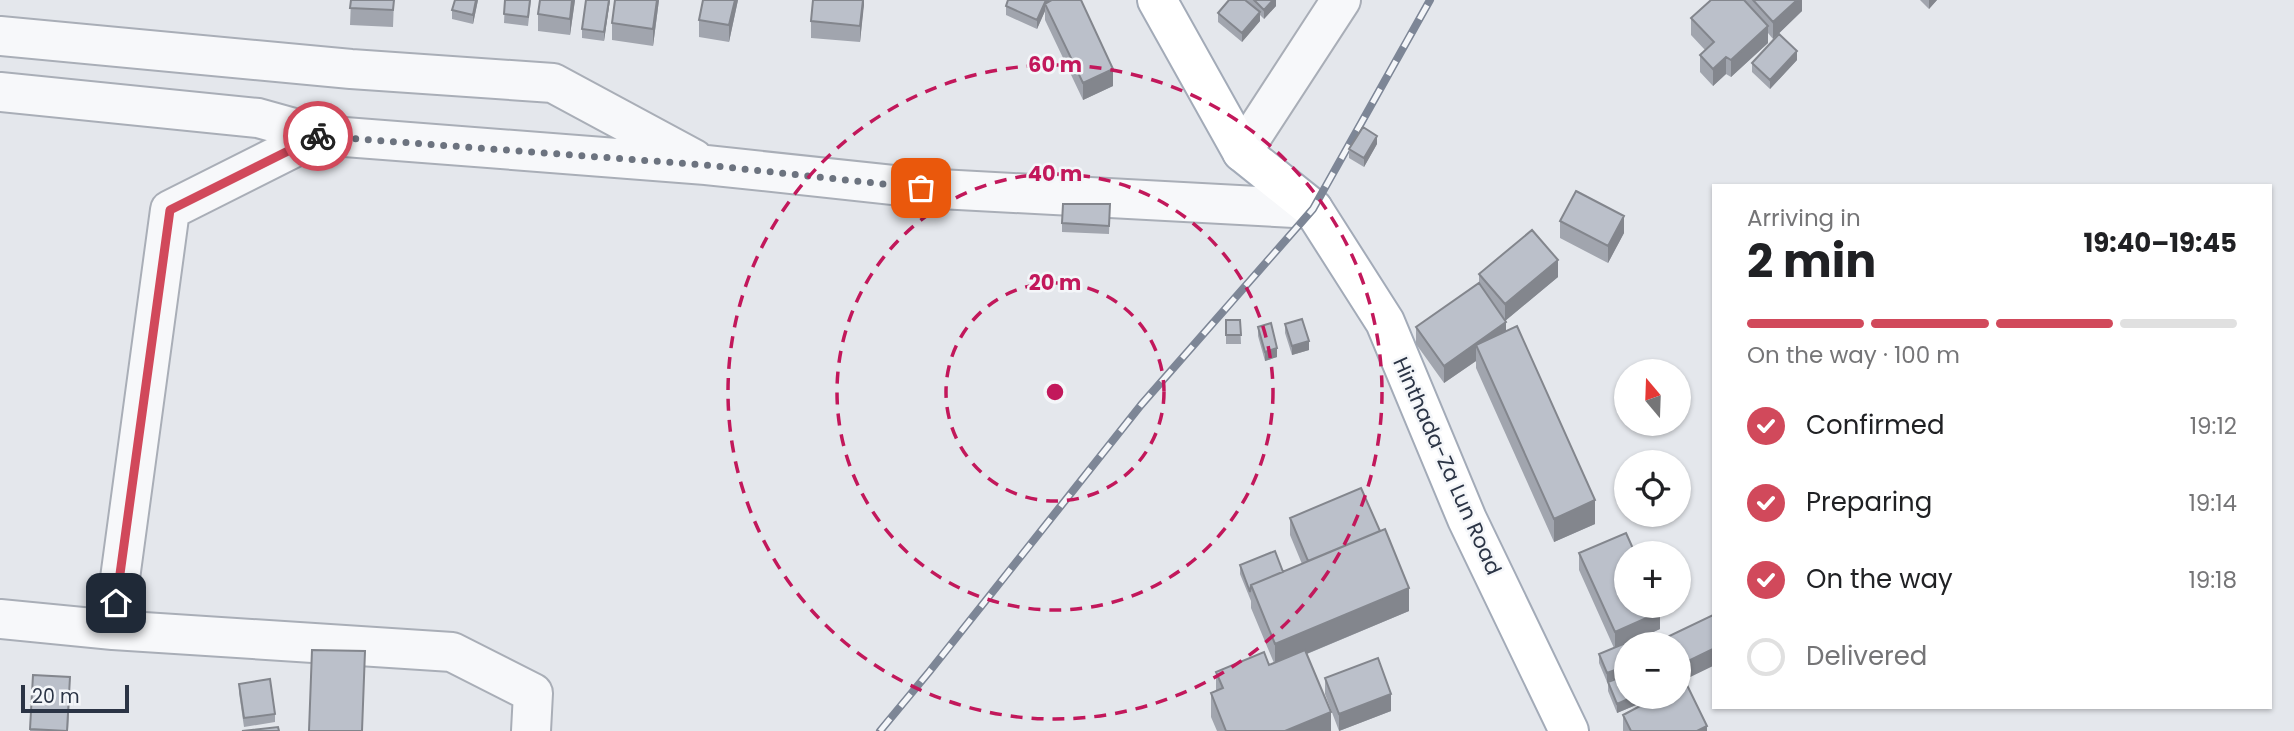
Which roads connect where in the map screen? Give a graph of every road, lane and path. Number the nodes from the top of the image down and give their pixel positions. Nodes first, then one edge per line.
1 (1157, 0) edge
2 (1341, 0) edge
3 (0, 36) edge
4 (0, 92) edge
5 (319, 135) junction
6 (1242, 152) junction
7 (706, 165) junction
8 (1313, 209) junction
9 (0, 619) edge
10 (113, 630) junction
11 (531, 731) edge
12 (1569, 731) edge

1 - 6 main road
2 - 6 street
3 - 7 street
4 - 5 street
5 - 7 street
5 - 10 street
6 - 8 main road, Hinthada-Za Lun Road
7 - 8 street
8 - 12 main road, Hinthada-Za Lun Road
9 - 10 street
10 - 11 street

